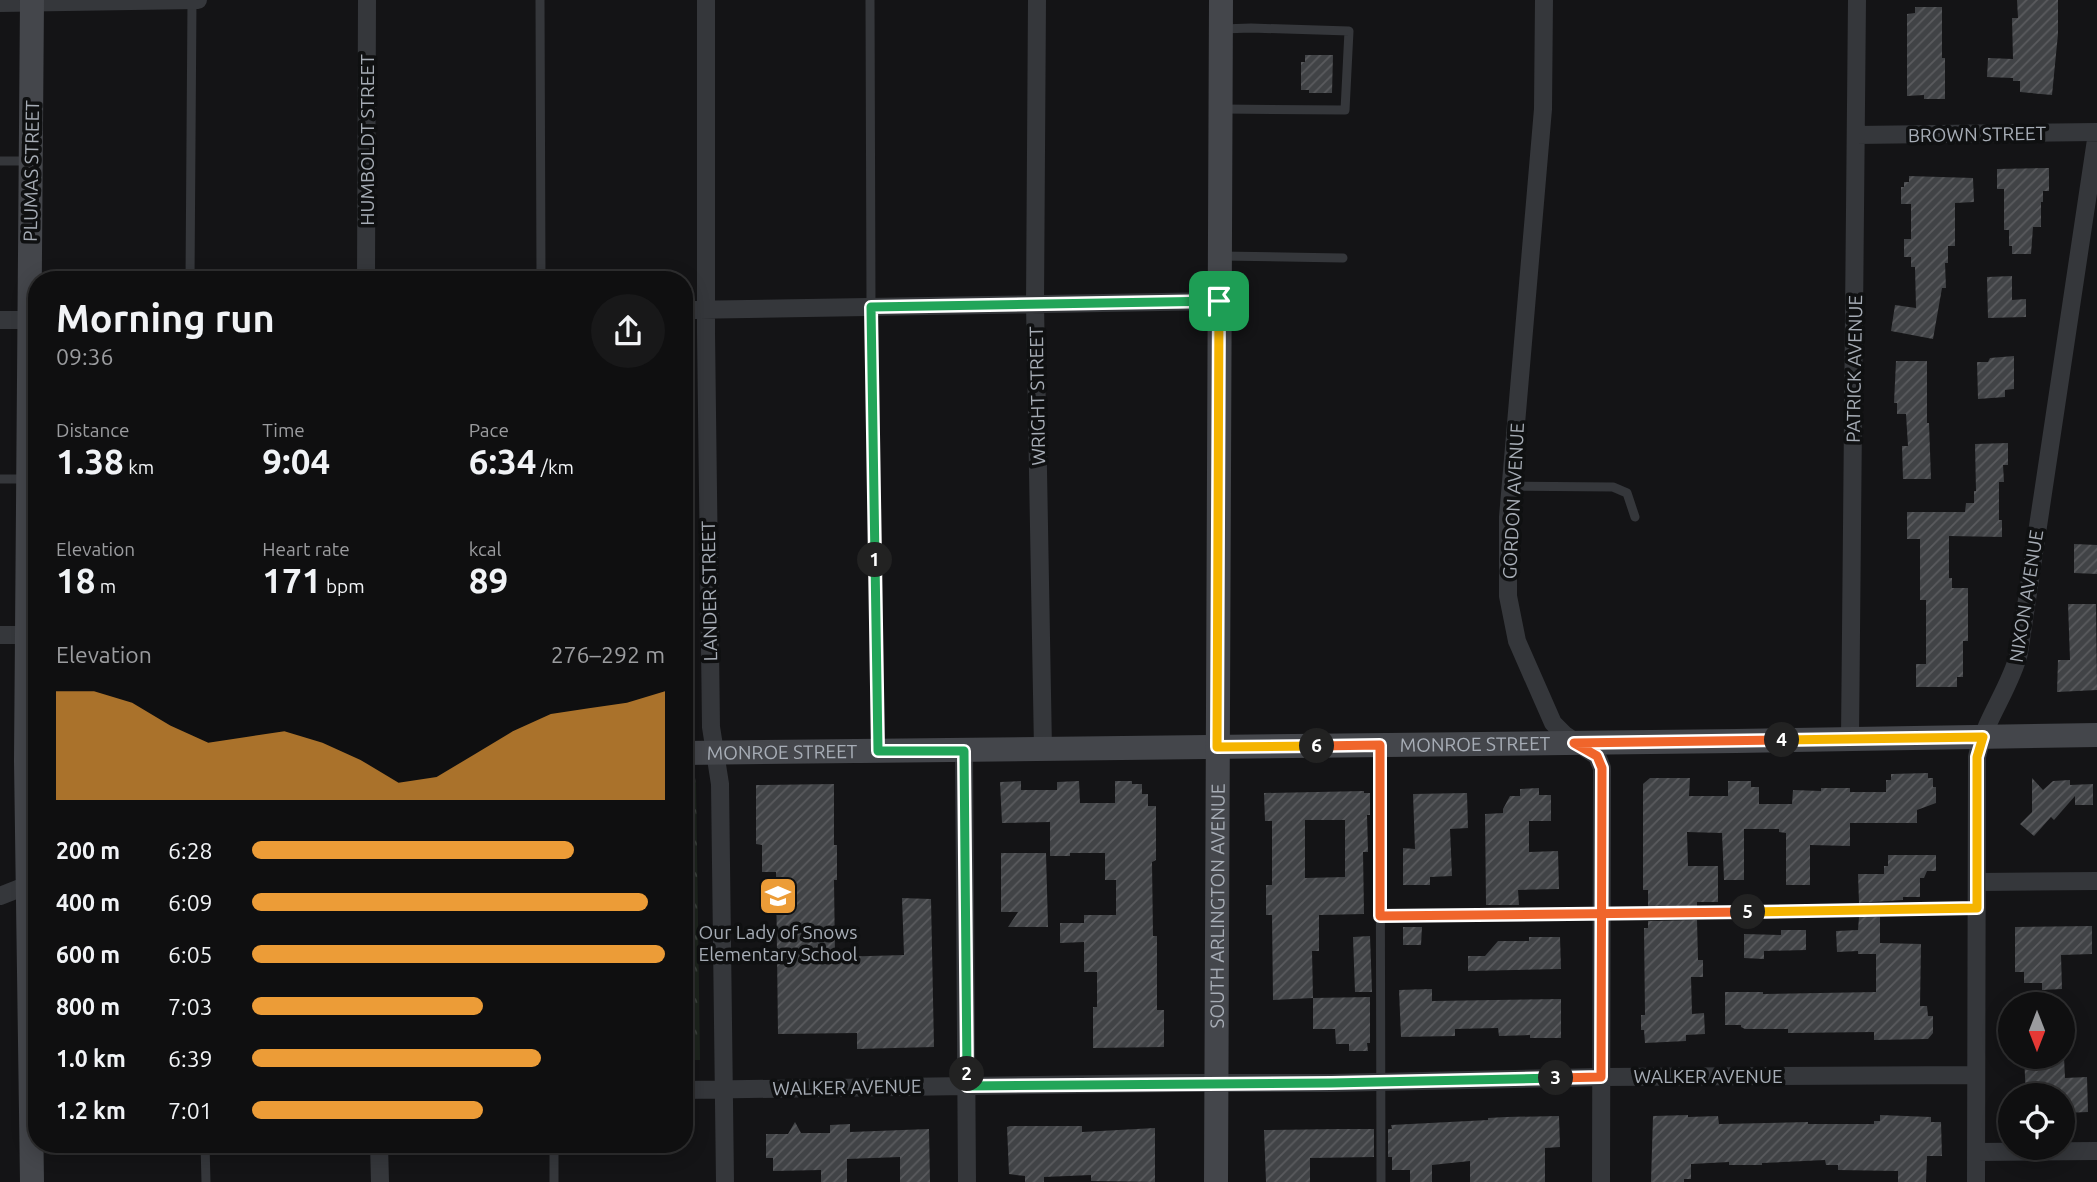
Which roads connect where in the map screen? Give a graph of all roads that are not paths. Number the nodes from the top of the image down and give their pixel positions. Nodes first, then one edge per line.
1 (192, 0) edge
2 (198, 0) edge
3 (367, 0) edge
4 (540, 0) edge
5 (706, 0) edge
6 (870, 0) edge
7 (1037, 0) edge
8 (1221, 0) edge
9 (1544, 0) edge
10 (1857, 0) edge
11 (32, 1) edge
12 (0, 3) edge
13 (1220, 29) junction
14 (1220, 109) junction
15 (2097, 133) edge
16 (1856, 135) junction
17 (0, 161) edge
18 (31, 161) junction
19 (1219, 256) junction
20 (1343, 258) dead end
21 (32, 271) edge
22 (190, 271) edge
23 (366, 271) edge
24 (541, 271) edge
25 (1219, 301) junction
26 (1035, 304) junction
27 (871, 307) junction
28 (706, 309) junction
29 (693, 310) edge
30 (0, 320) edge
31 (28, 320) edge
32 (28, 452) edge
33 (0, 479) edge
34 (27, 479) junction
35 (1511, 486) junction
36 (1635, 517) dead end
37 (0, 635) edge
38 (26, 635) junction
39 (28, 677) edge
40 (2097, 735) edge
41 (1983, 737) junction
42 (1850, 738) junction
43 (1574, 743) junction
44 (1380, 745) junction
45 (1217, 747) junction
46 (1042, 749) junction
47 (878, 751) junction
48 (964, 751) junction
49 (693, 753) edge
50 (715, 753) junction
51 (2097, 881) edge
52 (1977, 882) junction
53 (28, 885) edge
54 (0, 896) edge
55 (1977, 908) junction
56 (1601, 915) junction
57 (1380, 916) junction
58 (1976, 1075) junction
59 (1601, 1077) junction
60 (1381, 1082) junction
61 (1216, 1083) junction
62 (967, 1086) junction
63 (724, 1089) junction
64 (693, 1090) edge
65 (2097, 1151) edge
66 (1976, 1152) junction
67 (32, 1153) edge
68 (205, 1153) edge
69 (379, 1153) edge
70 (554, 1153) edge
71 (30, 1181) edge
72 (206, 1182) edge
73 (380, 1182) edge
74 (554, 1182) edge
75 (725, 1182) edge
76 (967, 1182) edge
77 (1216, 1182) edge
78 (1381, 1182) edge
79 (1601, 1182) edge
80 (1976, 1182) edge

1 - 2 street
1 - 11 street
1 - 22 lane
3 - 23 street, HUMBOLDT STREET
4 - 24 lane
5 - 28 street, LANDER STREET
6 - 27 lane
7 - 26 street, WRIGHT STREET
8 - 13 street, SOUTH ARLINGTON AVENUE
9 - 35 street, GORDON AVENUE
10 - 16 street, PATRICK AVENUE
11 - 12 street
11 - 18 street, PLUMAS STREET
13 - 14 street, SOUTH ARLINGTON AVENUE
13 - 14 lane
14 - 19 street, SOUTH ARLINGTON AVENUE
15 - 16 street, BROWN STREET
15 - 41 street, NIXON AVENUE
16 - 42 street, PATRICK AVENUE
17 - 18 lane
18 - 21 street, PLUMAS STREET
19 - 20 lane
19 - 25 street, SOUTH ARLINGTON AVENUE
25 - 26 street
25 - 45 street, SOUTH ARLINGTON AVENUE
26 - 27 street
26 - 46 street, WRIGHT STREET
27 - 28 street
27 - 47 lane
28 - 29 street
28 - 50 street, LANDER STREET
30 - 31 street
32 - 34 street, PLUMAS STREET
33 - 34 lane
34 - 38 street, PLUMAS STREET
35 - 36 lane
35 - 43 street, GORDON AVENUE
37 - 38 street
38 - 39 street, PLUMAS STREET
40 - 41 street, MONROE STREET
41 - 42 street, MONROE STREET
41 - 52 street, NIXON AVENUE
42 - 43 street, MONROE STREET
43 - 44 street, MONROE STREET
43 - 56 street, GORDON AVENUE
44 - 45 street, MONROE STREET
44 - 57 lane
45 - 46 street, MONROE STREET
45 - 61 street, SOUTH ARLINGTON AVENUE
46 - 48 street, MONROE STREET
47 - 48 street, MONROE STREET
47 - 50 street, MONROE STREET
48 - 62 street
49 - 50 street, MONROE STREET
50 - 63 street, LANDER STREET
51 - 52 street
52 - 55 street, NIXON AVENUE
53 - 54 street
55 - 56 lane
55 - 58 street, NIXON AVENUE
56 - 57 lane
56 - 59 street, GORDON AVENUE
57 - 60 lane
58 - 59 street, WALKER AVENUE
58 - 66 street, NIXON AVENUE
59 - 60 street, WALKER AVENUE
59 - 79 street, GORDON AVENUE
60 - 61 street, WALKER AVENUE
60 - 78 lane
61 - 62 street, WALKER AVENUE
61 - 77 street, SOUTH ARLINGTON AVENUE
62 - 63 street, WALKER AVENUE
62 - 76 street
63 - 64 street, WALKER AVENUE
63 - 75 street, LANDER STREET
65 - 66 street
66 - 80 street, NIXON AVENUE
67 - 71 street, PLUMAS STREET
68 - 72 lane
69 - 73 street
70 - 74 lane

